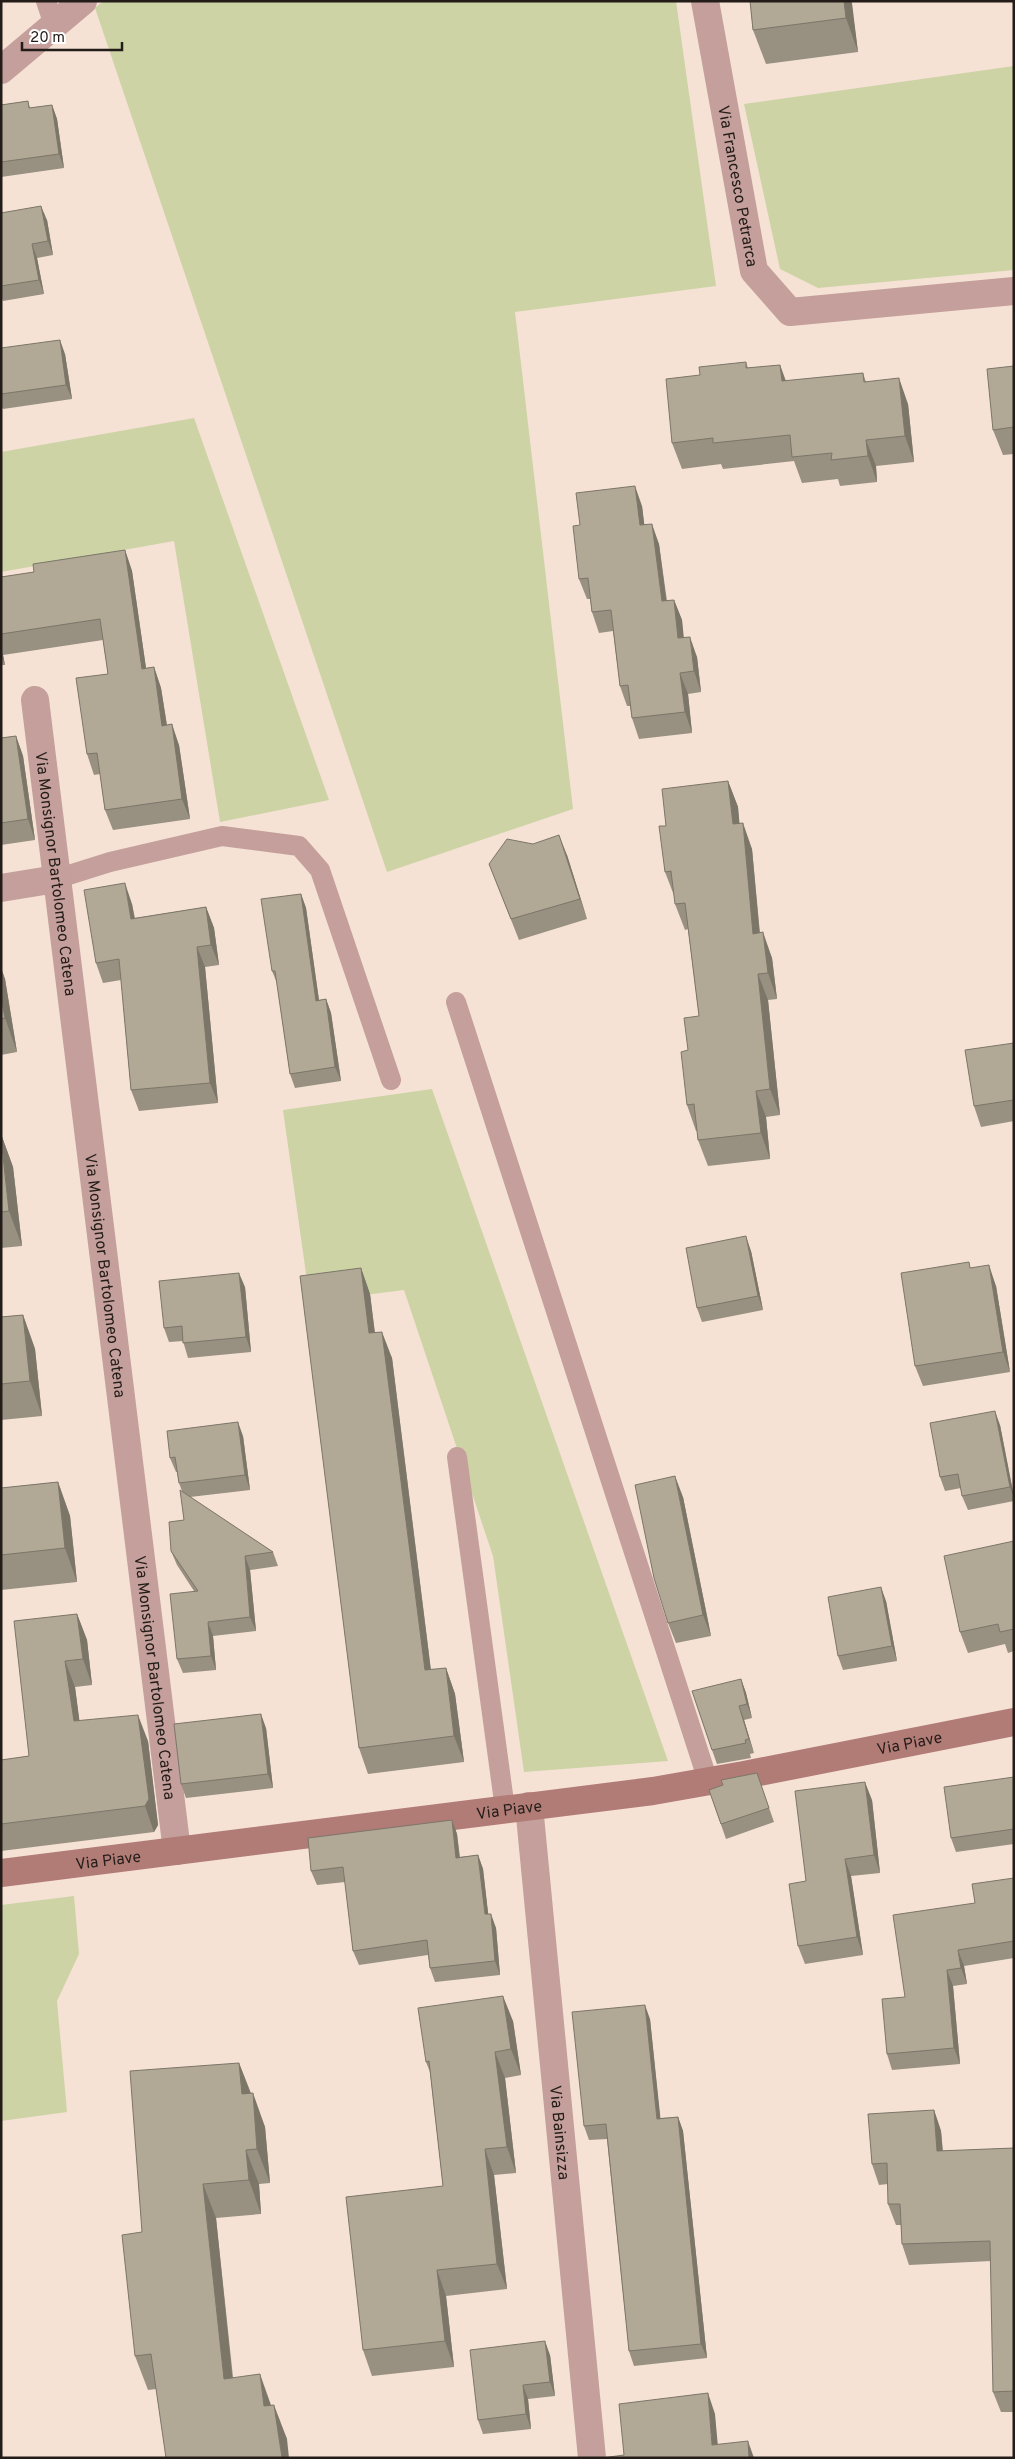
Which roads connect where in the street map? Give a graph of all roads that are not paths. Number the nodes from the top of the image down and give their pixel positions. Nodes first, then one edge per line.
1 (46, 1) edge
2 (83, 1) edge
3 (705, 1) edge
4 (55, 28) junction
5 (1, 70) edge
6 (1014, 291) edge
7 (35, 700) dead end
8 (56, 879) junction
9 (1, 888) edge
10 (456, 1002) dead end
11 (391, 1080) dead end
12 (457, 1457) dead end
13 (1014, 1722) edge
14 (708, 1781) junction
15 (517, 1808) junction
16 (177, 1851) junction
17 (1, 1873) edge
18 (592, 2458) edge

1 - 4 lane
2 - 4 street
3 - 6 street, Via Francesco Petrarca
4 - 5 street
7 - 8 street, Via Monsignor Bartolomeo Catena
8 - 9 street
8 - 11 lane
8 - 16 street, Via Monsignor Bartolomeo Catena
10 - 14 lane
12 - 15 lane
13 - 14 street, Via Piave
14 - 15 street, Via Piave
15 - 16 street, Via Piave
15 - 18 street, Via Bainsizza
16 - 17 street, Via Piave

